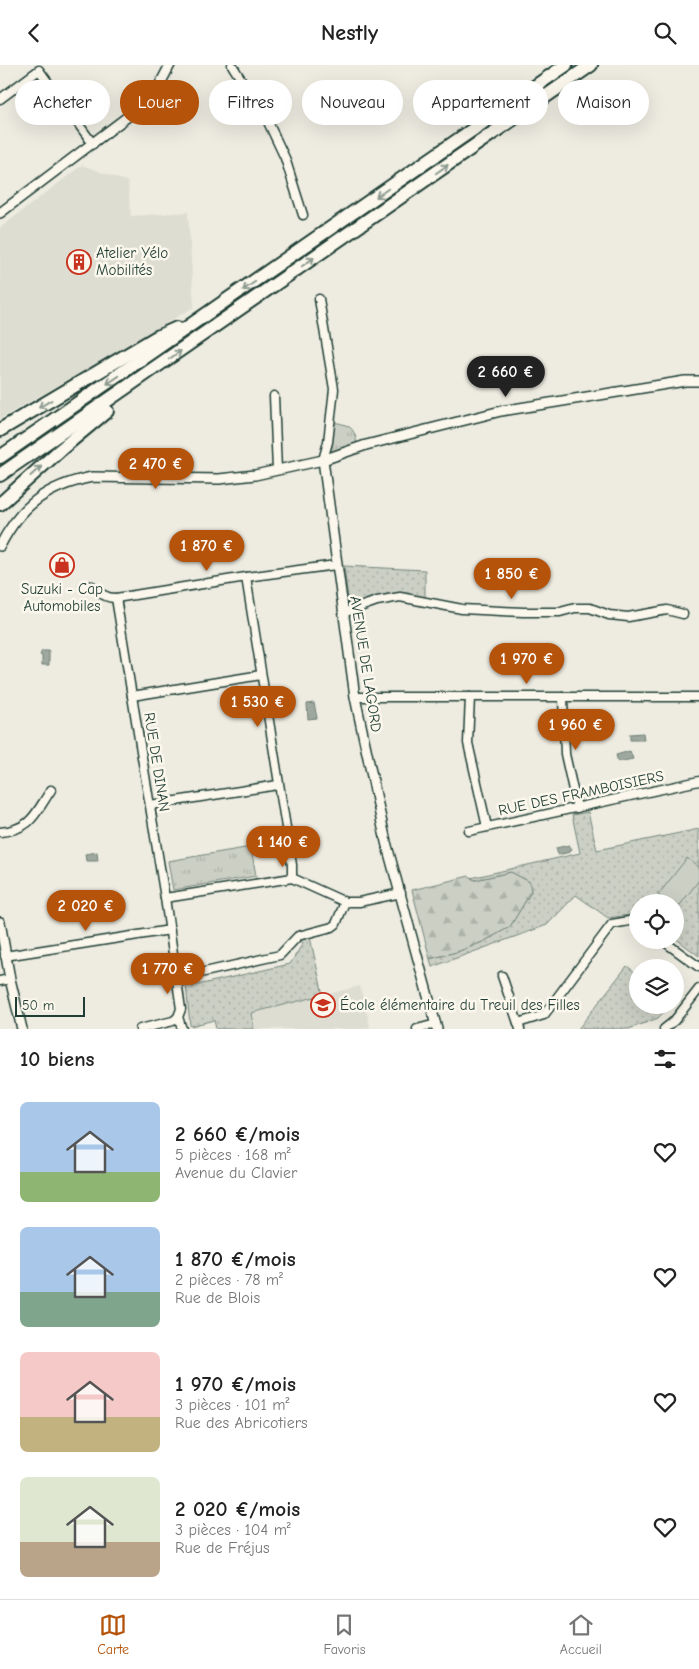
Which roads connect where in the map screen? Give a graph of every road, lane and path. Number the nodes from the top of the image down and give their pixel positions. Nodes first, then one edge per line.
1 (170, 65) edge
2 (232, 65) edge
3 (566, 65) edge
4 (591, 65) edge
5 (0, 99) edge
6 (93, 144) junction
7 (0, 213) edge
8 (303, 215) dead end
9 (319, 299) dead end
10 (210, 313) junction
11 (699, 381) edge
12 (135, 383) junction
13 (274, 396) dead end
14 (0, 430) edge
15 (0, 457) edge
16 (323, 460) junction
17 (277, 470) junction
18 (0, 475) edge
19 (0, 504) edge
20 (0, 545) edge
21 (336, 565) junction
22 (246, 577) junction
23 (84, 586) dead end
24 (116, 598) junction
25 (343, 613) junction
26 (683, 614) dead end
27 (261, 675) junction
28 (132, 696) junction
29 (355, 697) junction
30 (470, 697) junction
31 (563, 697) junction
32 (699, 697) edge
33 (699, 781) edge
34 (278, 785) junction
35 (51, 790) dead end
36 (150, 805) junction
37 (577, 808) junction
38 (487, 827) junction
39 (469, 831) dead end
40 (0, 833) edge
41 (292, 878) junction
42 (401, 893) junction
43 (165, 898) junction
44 (345, 902) junction
45 (629, 920) edge
46 (0, 922) edge
47 (170, 930) junction
48 (674, 949) edge
49 (5, 956) junction
50 (699, 967) edge
51 (502, 976) dead end
52 (178, 978) junction
53 (10, 979) junction
54 (0, 981) edge
55 (699, 989) edge
56 (178, 1017) junction
57 (436, 1026) edge
58 (519, 1026) edge
59 (22, 1029) edge
60 (140, 1029) edge
61 (182, 1029) edge
62 (417, 1029) edge
63 (665, 1029) edge

1 - 6 street
2 - 8 street
3 -> 10 highway
12 -> 4 highway
5 - 6 street
6 - 7 street
9 - 16 street, AVENUE DE LAGORD
10 -> 14 highway
10 -> 15 highway
11 - 16 street
12 - 18 highway
19 -> 12 highway
13 - 17 street
16 - 17 street
16 - 21 street, AVENUE DE LAGORD
17 - 20 street
21 - 22 street
21 - 25 street, AVENUE DE LAGORD
22 - 24 street
22 - 27 street
23 - 24 street
24 - 28 street, RUE DE DINAN
25 - 26 street
25 - 29 street, AVENUE DE LAGORD
27 - 28 street
27 - 34 street
28 - 36 street, RUE DE DINAN
29 - 30 street
29 - 42 street, AVENUE DE LAGORD
30 - 31 street
30 - 38 street
31 - 32 street
31 - 37 street
33 - 37 street, RUE DES FRAMBOISIERS
34 - 36 street
34 - 41 street
35 - 40 street
36 - 43 street, RUE DE DINAN
37 - 38 street, RUE DES FRAMBOISIERS
38 - 39 street, RUE DES FRAMBOISIERS
41 - 43 street
41 - 44 street
42 - 44 street
42 - 57 street, AVENUE DE LAGORD
43 - 47 street, RUE DE DINAN
44 - 52 street
45 - 58 street
46 - 49 street
47 - 49 street
47 - 52 street, RUE DE DINAN
48 - 50 street
49 - 53 street
51 - 58 street
52 - 56 street, RUE DE DINAN
53 - 54 street
53 - 59 street
55 - 63 street
56 - 60 street
56 - 61 street
57 - 62 street

